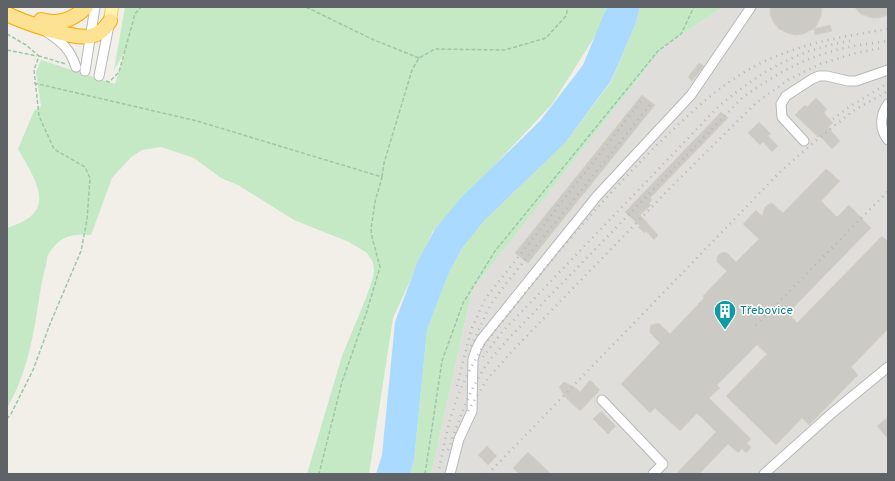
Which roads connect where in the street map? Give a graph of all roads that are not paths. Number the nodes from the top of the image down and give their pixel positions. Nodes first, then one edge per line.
1 (86, 7) edge
2 (95, 7) edge
3 (112, 7) edge
4 (752, 7) edge
5 (7, 8) edge
6 (7, 14) edge
7 (110, 21) junction
8 (40, 26) junction
9 (90, 37) junction
10 (888, 70) edge
11 (99, 76) road end
12 (888, 104) edge
13 (888, 140) edge
14 (804, 141) dead end
15 (888, 367) edge
16 (602, 400) dead end
17 (450, 474) edge
18 (653, 474) edge
19 (764, 474) edge

1 - 5 highway
2 - 9 lane
3 - 7 main road
4 - 17 lane
6 - 8 highway
7 - 9 highway
7 - 11 lane
8 - 9 highway
8 - 9 lane
10 - 14 lane
12 - 13 lane
15 - 19 lane
16 - 18 lane

